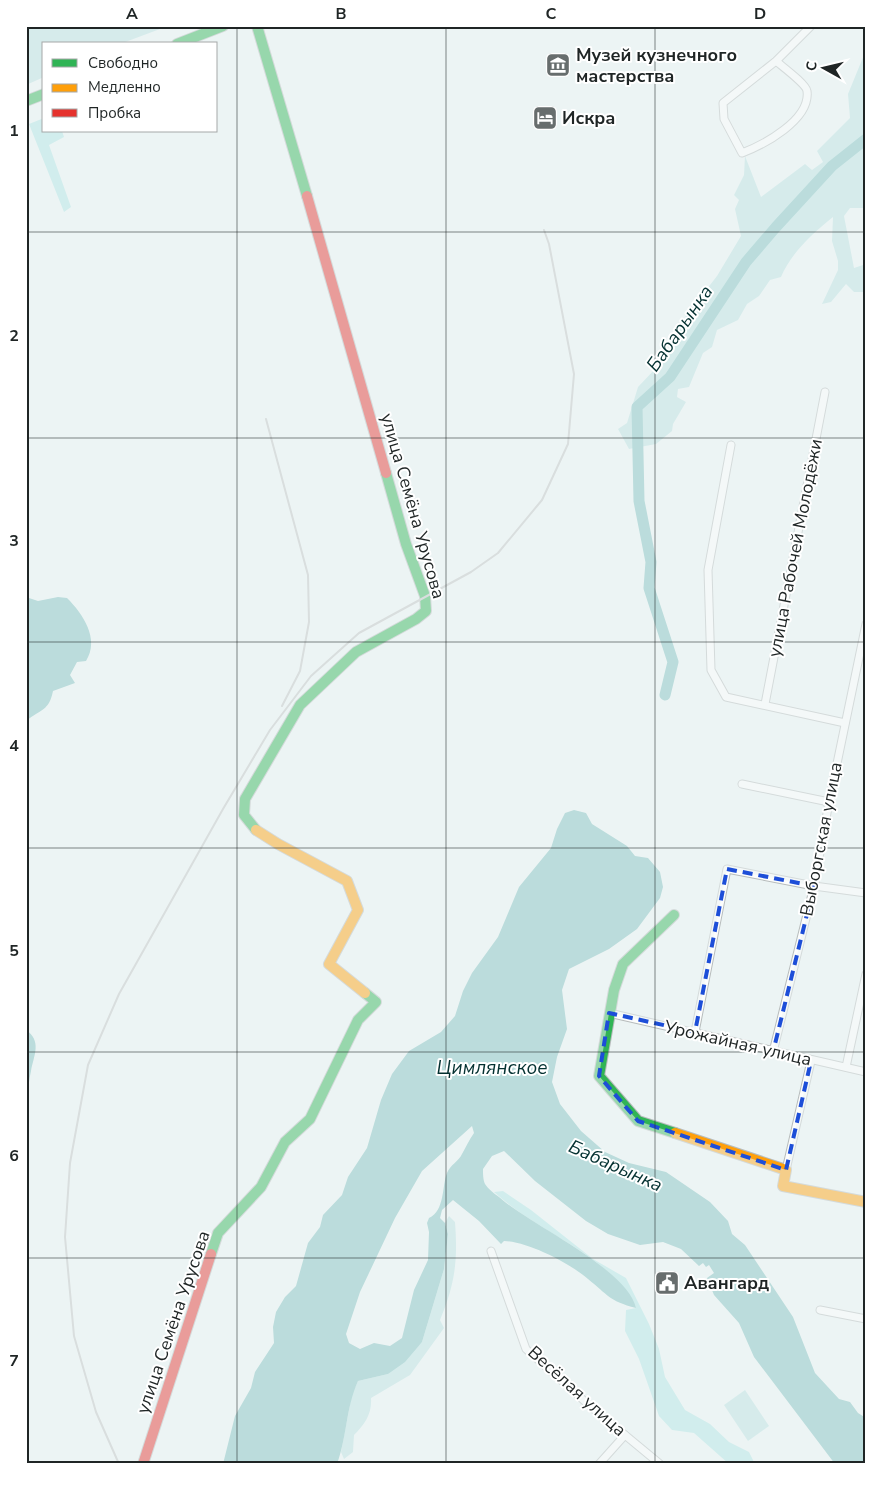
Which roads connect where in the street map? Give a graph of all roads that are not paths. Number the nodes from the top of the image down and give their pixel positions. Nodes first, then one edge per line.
1 (223, 26) edge
2 (257, 26) edge
3 (811, 26) edge
4 (181, 42) edge
5 (776, 61) junction
6 (42, 95) edge
7 (26, 101) edge
8 (825, 392) dead end
9 (731, 445) dead end
10 (866, 624) edge
11 (765, 704) junction
12 (845, 723) junction
13 (742, 784) dead end
14 (828, 802) junction
15 (814, 886) junction
16 (866, 893) edge
17 (674, 915) dead end
18 (866, 974) edge
19 (610, 1013) junction
20 (695, 1032) junction
21 (773, 1052) junction
22 (811, 1061) junction
23 (846, 1067) junction
24 (866, 1072) edge
25 (786, 1170) junction
26 (866, 1202) edge
27 (491, 1251) dead end
28 (820, 1310) dead end
29 (866, 1319) edge
30 (625, 1435) junction
31 (143, 1464) edge
32 (599, 1464) edge
33 (660, 1464) edge

1 - 4 street
2 - 31 street, улица Семёна Урусова
3 - 5 street
5 - 5 street
6 - 7 street
8 - 11 street, улица Рабочей Молодёжи
9 - 11 street
10 - 12 street, Выборгская улица
11 - 12 street
12 - 14 street, Выборгская улица
13 - 14 street
14 - 15 street, Выборгская улица
15 - 16 street
15 - 20 street
15 - 21 street, Выборгская улица
17 - 19 street
18 - 23 street
19 - 20 street, Урожайная улица
19 - 25 street
20 - 21 street, Урожайная улица
21 - 22 street, Урожайная улица
22 - 23 street, Урожайная улица
22 - 25 street
23 - 24 street, Урожайная улица
25 - 26 street
27 - 30 street, Весёлая улица
28 - 29 street
30 - 32 street
30 - 33 street, Весёлая улица

